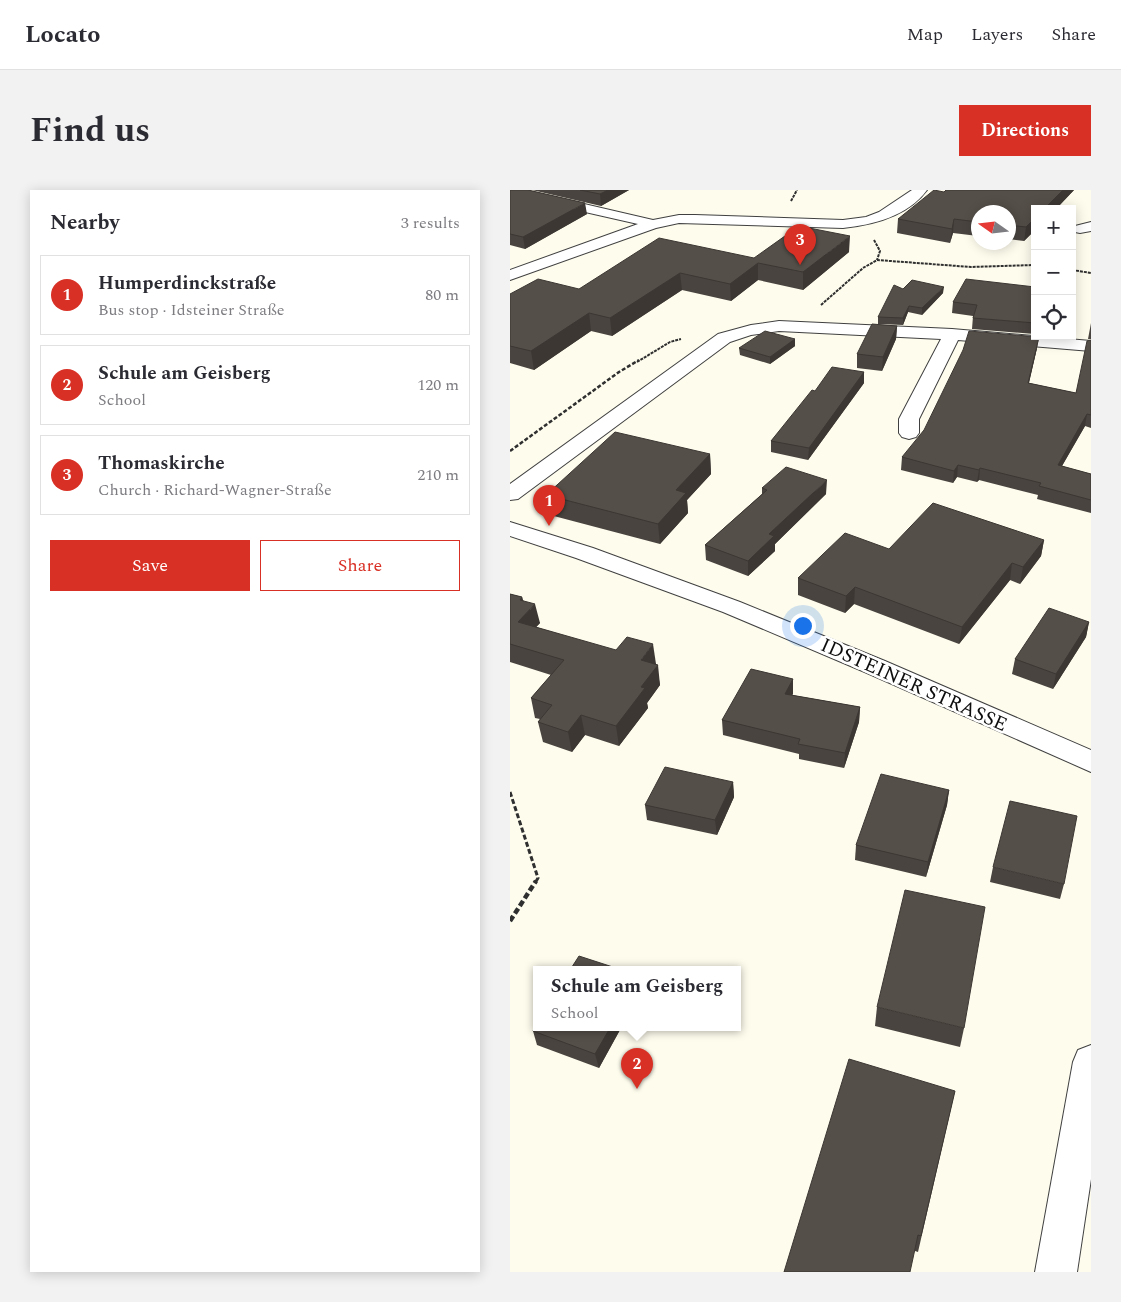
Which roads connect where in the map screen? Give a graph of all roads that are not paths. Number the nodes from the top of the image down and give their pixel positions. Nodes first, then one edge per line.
1 (920, 190) edge
2 (510, 191) edge
3 (653, 224) junction
4 (510, 275) edge
5 (952, 334) junction
6 (1091, 346) edge
7 (908, 433) dead end
8 (510, 494) edge
9 (510, 529) edge
10 (1091, 762) edge
11 (1091, 1062) edge
12 (1056, 1272) edge

1 - 3 street
2 - 3 street
3 - 4 street
5 - 6 street
5 - 7 street
5 - 8 street
9 - 10 street, IDSTEINER STRASSE
11 - 12 street

